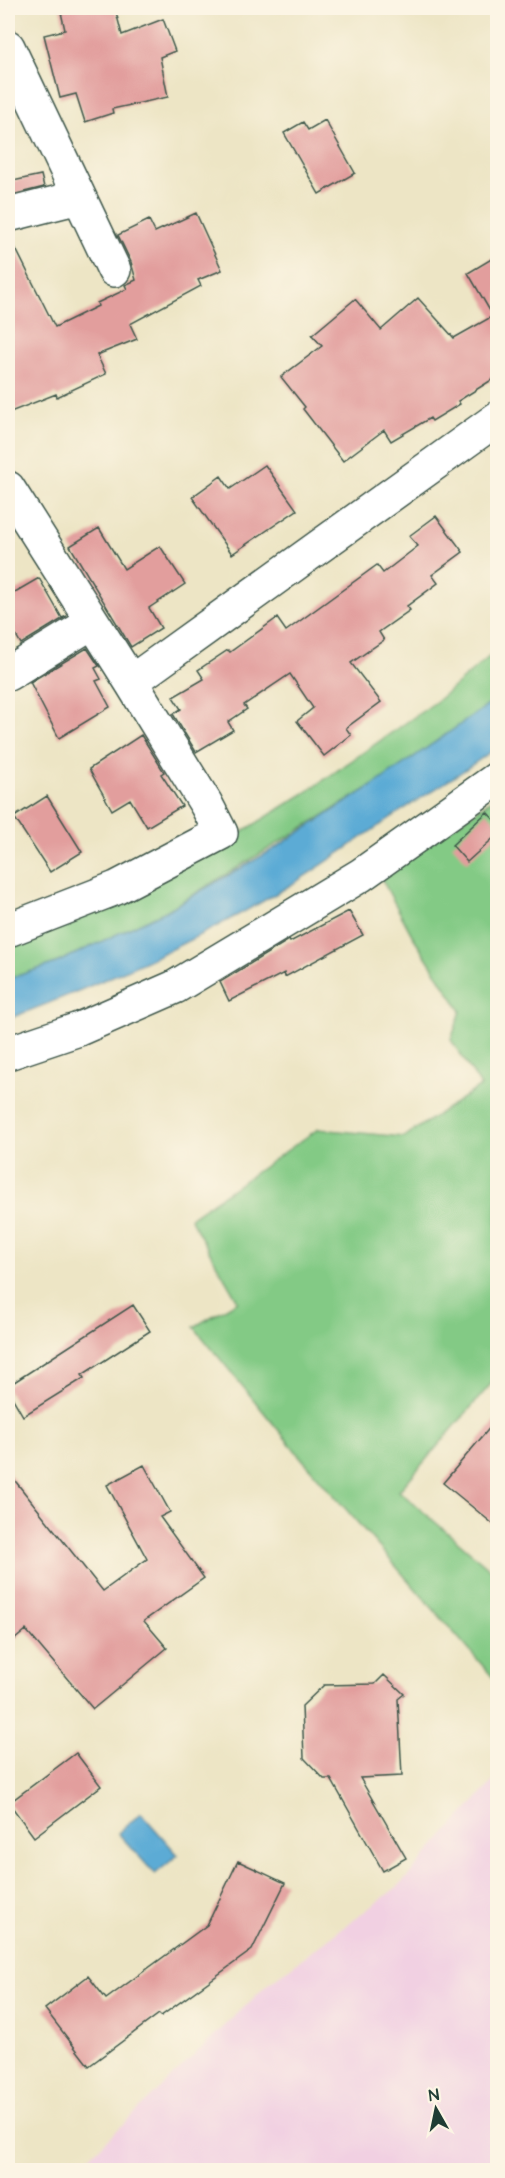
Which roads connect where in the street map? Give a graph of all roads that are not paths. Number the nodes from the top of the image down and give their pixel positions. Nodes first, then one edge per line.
1 (8, 47) edge
2 (79, 197) junction
3 (8, 215) edge
4 (114, 270) dead end
5 (498, 418) edge
6 (8, 488) edge
7 (93, 622) junction
8 (8, 674) edge
9 (131, 682) junction
10 (498, 778) edge
11 (8, 930) edge
12 (8, 1053) edge

1 - 2 street
2 - 3 street
2 - 4 street
5 - 9 street
6 - 7 street
7 - 8 street
7 - 9 street
9 - 11 street
10 - 12 street

